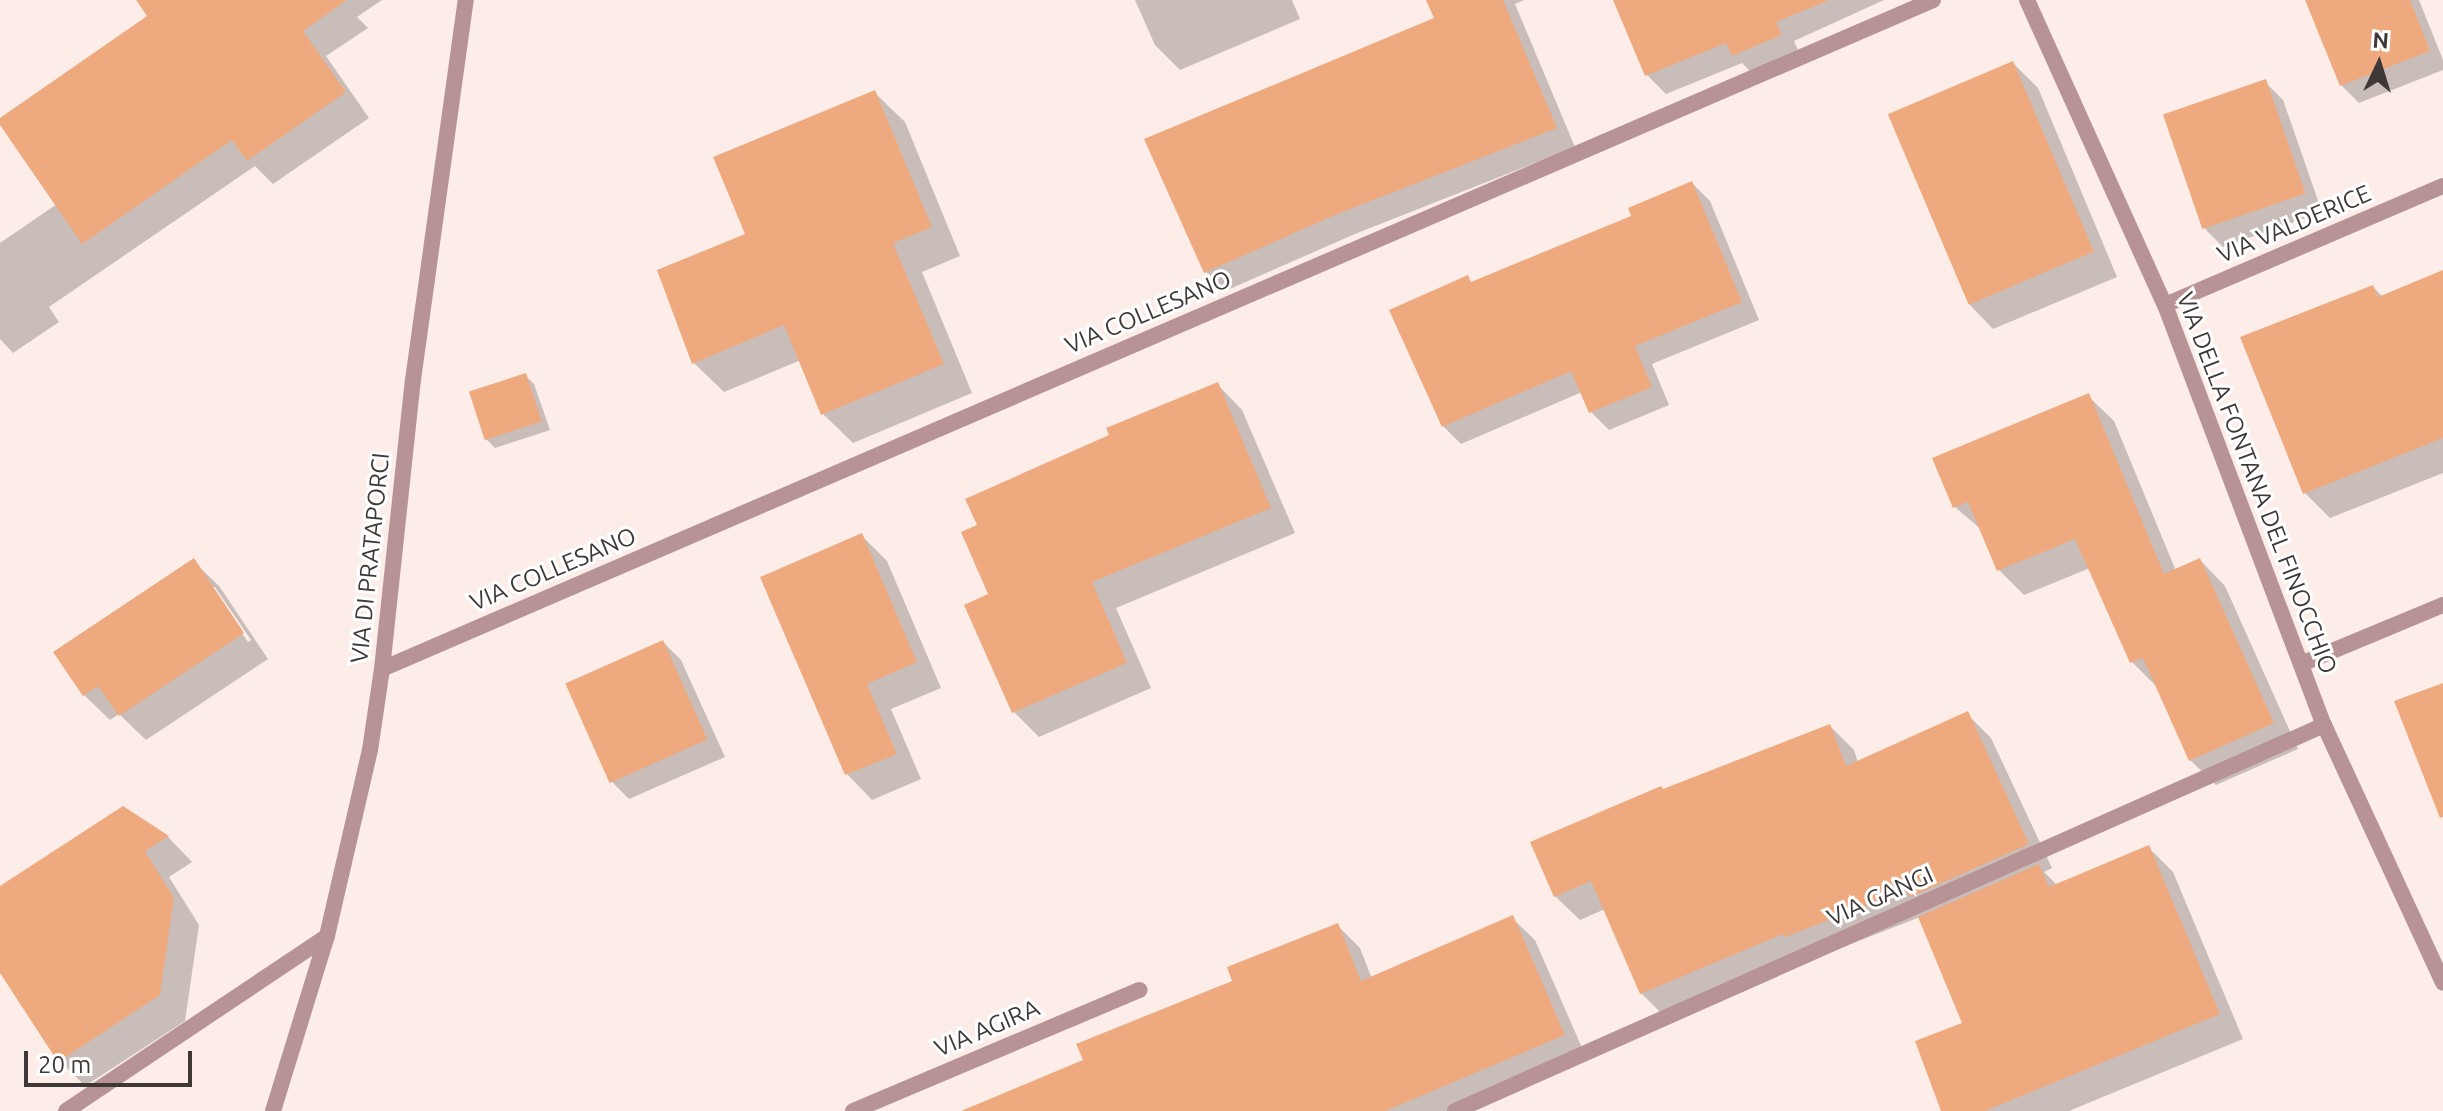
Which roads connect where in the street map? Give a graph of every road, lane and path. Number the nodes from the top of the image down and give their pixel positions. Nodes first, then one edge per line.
1 (466, 0) edge
2 (1933, 0) edge
3 (2027, 0) edge
4 (2443, 186) edge
5 (2165, 305) junction
6 (2443, 605) edge
7 (2301, 664) junction
8 (382, 669) junction
9 (2324, 725) junction
10 (327, 936) junction
11 (2443, 983) edge
12 (1139, 990) dead end
13 (66, 1111) edge
14 (273, 1111) edge
15 (853, 1111) edge
16 (1455, 1111) edge

1 - 8 street, VIA DI PRATAPORCI
2 - 8 street, VIA COLLESANO
3 - 5 street, VIA DELLA FONTANA DEL FINOCCHIO
4 - 5 street, VIA VALDERICE
5 - 7 street, VIA DELLA FONTANA DEL FINOCCHIO
6 - 7 street
7 - 9 street, VIA DELLA FONTANA DEL FINOCCHIO
8 - 10 street, VIA DI PRATAPORCI
9 - 11 street, VIA DELLA FONTANA DEL FINOCCHIO
9 - 16 street, VIA GANGI
10 - 13 street
10 - 14 street, VIA DI PRATAPORCI
12 - 15 street, VIA AGIRA

